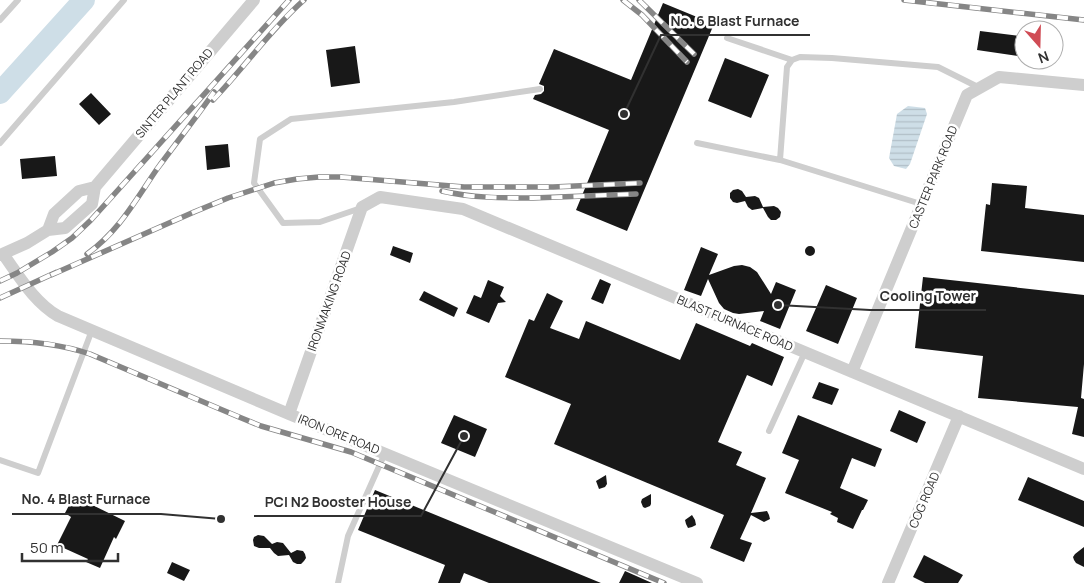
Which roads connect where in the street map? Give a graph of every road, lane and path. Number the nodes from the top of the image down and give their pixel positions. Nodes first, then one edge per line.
1 (18, 0) edge
2 (124, 0) edge
3 (254, 0) edge
4 (0, 20) edge
5 (727, 38) dead end
6 (792, 60) junction
7 (1084, 86) edge
8 (980, 88) junction
9 (540, 89) dead end
10 (0, 143) edge
11 (697, 143) dead end
12 (780, 160) junction
13 (95, 187) junction
14 (921, 204) junction
15 (362, 207) junction
16 (48, 230) junction
17 (2, 255) edge
18 (92, 330) junction
19 (805, 352) junction
20 (852, 372) junction
21 (289, 414) junction
22 (959, 416) junction
23 (769, 431) dead end
24 (385, 453) junction
25 (0, 460) edge
26 (1084, 469) edge
27 (674, 579) edge
28 (338, 583) edge
29 (697, 583) edge
30 (888, 583) edge

1 - 4 lane
2 - 10 lane
3 - 13 street, SINTER PLANT ROAD
5 - 6 lane
6 - 8 lane
6 - 12 lane
7 - 8 street, CASTER PARK ROAD
8 - 14 street, CASTER PARK ROAD
9 - 15 lane
11 - 12 lane
12 - 14 lane
13 - 16 street, SINTER PLANT ROAD
13 - 16 street, SINTER PLANT ROAD
14 - 20 street, CASTER PARK ROAD
15 - 19 street, BLAST FURNACE ROAD
15 - 21 street, IRONMAKING ROAD
16 - 17 street, SINTER PLANT ROAD
17 - 18 street, IRON ORE ROAD
18 - 21 street, IRON ORE ROAD
18 - 25 lane
19 - 20 street, BLAST FURNACE ROAD
19 - 23 lane
20 - 22 street, BLAST FURNACE ROAD
21 - 24 street, IRON ORE ROAD
22 - 26 street, BLAST FURNACE ROAD
22 - 30 street, COG ROAD
24 - 27 street, IRON ORE ROAD
24 - 28 lane
27 - 29 street, IRON ORE ROAD

